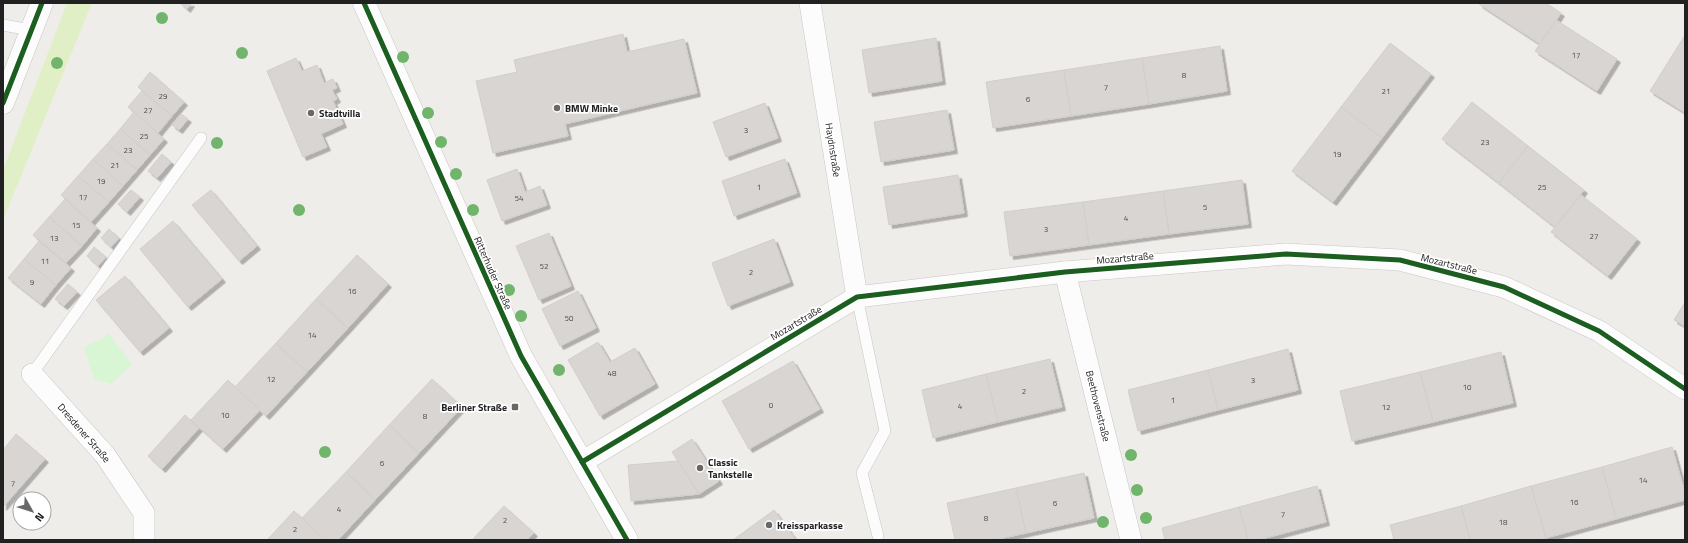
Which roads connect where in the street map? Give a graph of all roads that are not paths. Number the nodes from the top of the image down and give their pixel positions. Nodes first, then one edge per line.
1 (42, 3) edge
2 (364, 3) edge
3 (810, 3) edge
4 (3, 25) edge
5 (31, 30) junction
6 (3, 103) edge
7 (201, 138) dead end
8 (1065, 272) junction
9 (856, 297) junction
10 (32, 374) joint
11 (1685, 389) edge
12 (582, 462) junction
13 (878, 536) dead end
14 (144, 540) edge
15 (627, 540) edge
16 (1131, 540) edge

1 - 5 street
2 - 12 street, Ritterhuder Straße
3 - 9 street, Haydnstraße
4 - 5 lane
5 - 6 street
7 - 10 lane
8 - 9 street, Mozartstraße
8 - 11 street, Mozartstraße
8 - 16 street, Beethovenstraße
9 - 12 street, Mozartstraße
9 - 13 lane
10 - 14 street, Dresdener Straße
12 - 15 street, Ritterhuder Straße

